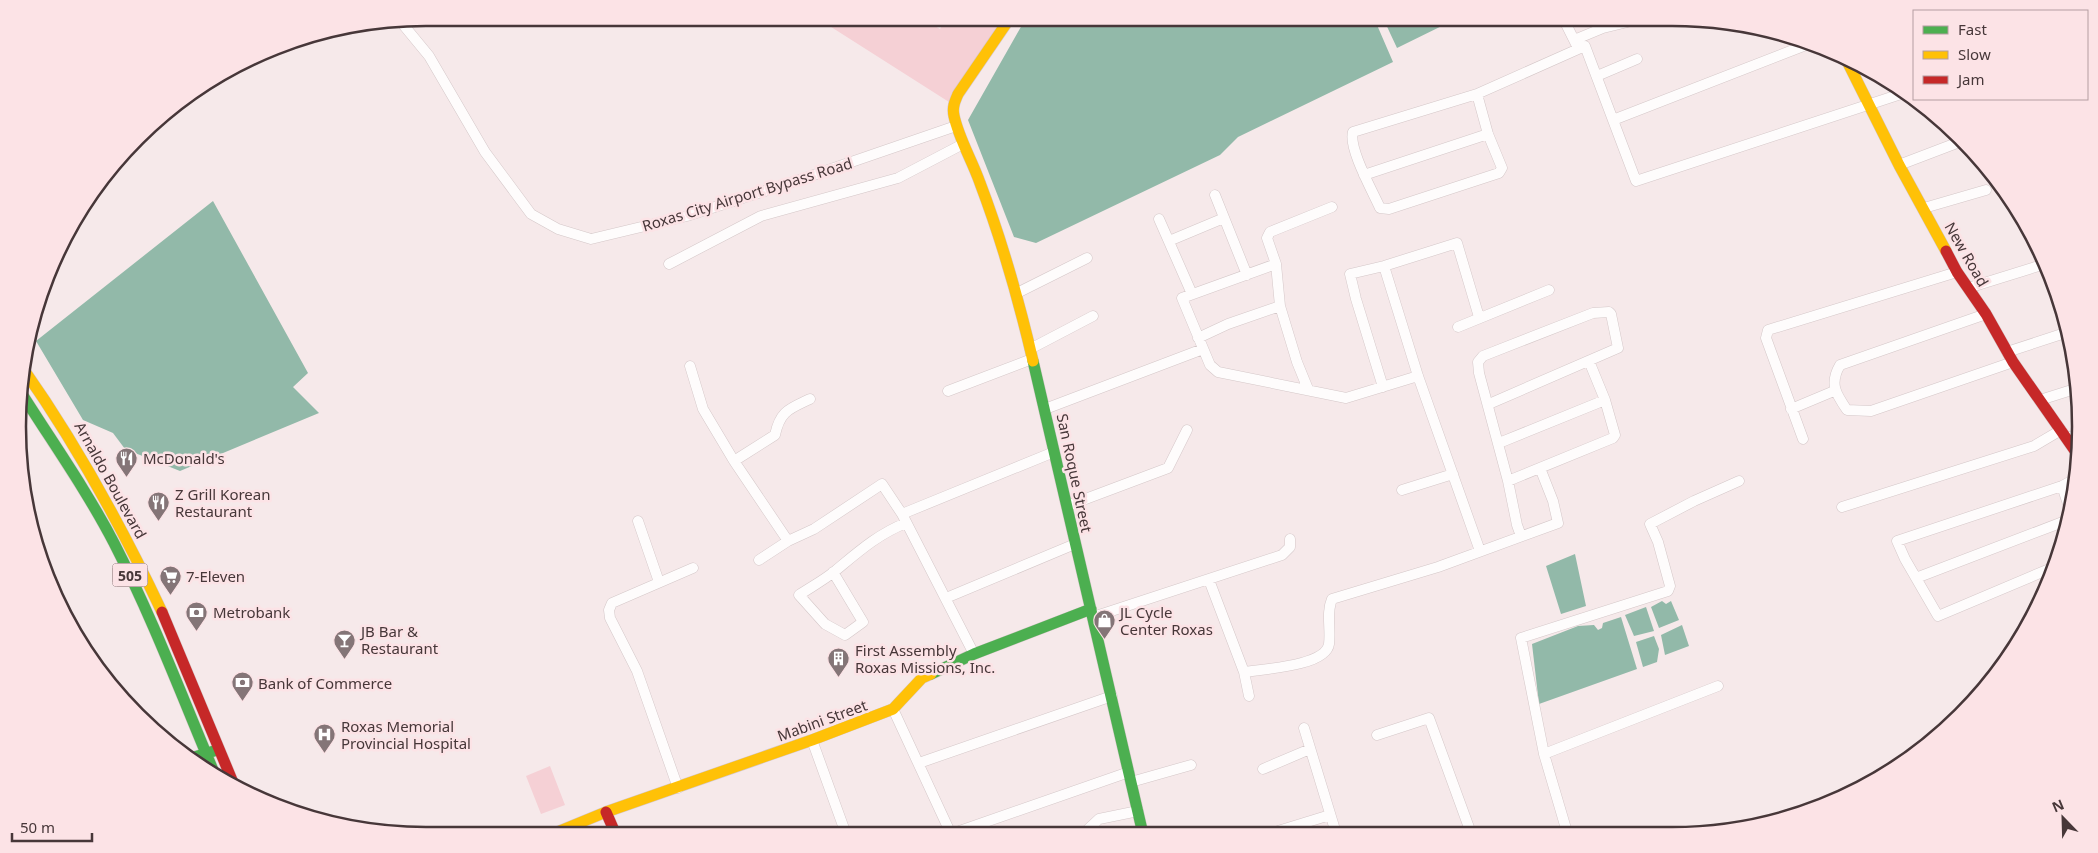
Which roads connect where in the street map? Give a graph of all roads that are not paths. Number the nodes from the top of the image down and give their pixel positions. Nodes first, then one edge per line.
1 (1005, 26) edge
2 (1567, 26) edge
3 (1610, 26) edge
4 (405, 27) edge
5 (1576, 44) junction
6 (1800, 47) edge
7 (1637, 59) dead end
8 (1851, 69) edge
9 (1598, 76) junction
10 (1477, 94) junction
11 (1895, 95) edge
12 (1869, 106) junction
13 (1613, 120) junction
14 (956, 126) junction
15 (1488, 134) junction
16 (1955, 143) edge
17 (963, 144) junction
18 (1898, 165) junction
19 (1364, 175) junction
20 (1986, 190) dead end
21 (1215, 195) dead end
22 (1332, 207) dead end
23 (1924, 208) junction
24 (1224, 218) junction
25 (1160, 219) dead end
26 (1169, 241) junction
27 (1087, 258) dead end
28 (669, 264) dead end
29 (1276, 264) junction
30 (1384, 266) junction
31 (2038, 266) edge
32 (1957, 272) junction
33 (1247, 275) junction
34 (1968, 288) junction
35 (1549, 290) dead end
36 (1017, 293) junction
37 (1192, 294) junction
38 (1280, 306) junction
39 (1986, 314) junction
40 (1093, 316) dead end
41 (1479, 317) junction
42 (1458, 326) dead end
43 (2061, 335) edge
44 (1198, 338) junction
45 (1203, 349) junction
46 (1031, 354) junction
47 (2010, 357) junction
48 (1590, 361) junction
49 (690, 366) dead end
50 (1418, 376) junction
51 (30, 377) edge
52 (1383, 387) junction
53 (1308, 389) junction
54 (948, 391) dead end
55 (1834, 391) junction
56 (2070, 391) edge
57 (810, 399) dead end
58 (1605, 400) junction
59 (2040, 400) junction
60 (27, 402) edge
61 (1489, 404) junction
62 (1045, 408) junction
63 (1792, 409) junction
64 (1187, 430) dead end
65 (2064, 434) junction
66 (2072, 434) edge
67 (1803, 439) dead end
68 (1500, 443) junction
69 (2071, 445) edge
70 (1054, 452) junction
71 (734, 461) junction
72 (1540, 468) junction
73 (1454, 474) junction
74 (1508, 481) junction
75 (1739, 481) dead end
76 (2067, 483) edge
77 (2062, 486) junction
78 (1402, 490) dead end
79 (2065, 496) edge
80 (1067, 506) junction
81 (1842, 507) dead end
82 (904, 519) junction
83 (638, 521) dead end
84 (2060, 523) edge
85 (1521, 536) junction
86 (1290, 539) dead end
87 (788, 541) junction
88 (1075, 544) junction
89 (1480, 551) junction
90 (759, 560) dead end
91 (693, 568) dead end
92 (2045, 571) edge
93 (833, 572) junction
94 (1916, 578) junction
95 (1209, 580) junction
96 (659, 582) junction
97 (946, 598) junction
98 (1092, 613) junction
99 (974, 654) junction
100 (1244, 672) junction
101 (1718, 686) dead end
102 (1112, 696) junction
103 (1250, 696) dead end
104 (893, 709) junction
105 (1304, 728) dead end
106 (1378, 735) dead end
107 (812, 740) junction
108 (220, 749) junction
109 (1310, 749) junction
110 (206, 753) junction
111 (1544, 754) junction
112 (199, 755) edge
113 (210, 763) edge
114 (919, 763) junction
115 (1191, 765) dead end
116 (1263, 769) dead end
117 (230, 775) edge
118 (1130, 777) junction
119 (678, 788) junction
120 (1138, 811) junction
121 (606, 812) junction
122 (1330, 815) junction
123 (569, 827) edge
124 (613, 827) edge
125 (843, 827) edge
126 (948, 827) edge
127 (973, 827) edge
128 (1090, 827) edge
129 (1141, 827) edge
130 (1291, 827) edge
131 (1334, 827) edge
132 (1469, 827) edge
133 (1566, 827) edge

1 - 14 main road, San Roque Street
2 - 5 street
3 - 5 street
4 - 14 street, Roxas City Airport Bypass Road
5 - 9 street
5 - 10 street
6 - 13 street
7 - 9 street
8 - 12 main road, New Road
9 - 13 street
10 - 15 street
10 - 19 street
11 - 12 street
12 - 13 street
12 - 18 main road, New Road
14 - 17 main road, San Roque Street
15 - 19 street
15 - 19 street
16 - 18 street
17 - 28 street
17 - 36 main road, San Roque Street
18 - 23 main road, New Road
20 - 23 street
21 - 24 street
22 - 29 street
23 - 32 main road, New Road
24 - 26 street
24 - 33 street
25 - 26 street
26 - 37 street
27 - 36 street
29 - 33 street
29 - 38 street
30 - 41 street
30 - 50 street
30 - 52 street
31 - 34 street
32 - 34 main road, New Road
32 - 63 street
33 - 37 street
34 - 39 main road, New Road
35 - 41 street
36 - 46 main road, San Roque Street
37 - 44 street
38 - 44 street
38 - 53 street
39 - 47 main road, New Road
39 - 55 street
40 - 46 street
41 - 42 street
43 - 47 street
44 - 45 street
45 - 53 street
45 - 62 street
46 - 54 street
46 - 62 main road, San Roque Street
47 - 55 street
47 - 59 main road, New Road
48 - 58 street
48 - 61 street
48 - 61 street
49 - 71 street
50 - 52 street
50 - 73 street
51 - 108 main road, Arnaldo Boulevard / 505
52 - 53 street
55 - 63 street
56 - 59 street
57 - 71 street
58 - 68 street
58 - 72 street
59 - 65 main road, New Road
60 - 110 main road, Arnaldo Boulevard / 505
61 - 68 street
62 - 70 main road, San Roque Street
63 - 67 street
64 - 80 street
65 - 66 street
65 - 69 main road, New Road
65 - 81 street
68 - 74 street
70 - 80 main road, San Roque Street
70 - 82 street
71 - 87 street
72 - 74 street
72 - 85 street
73 - 78 street
73 - 89 street
74 - 85 street
75 - 111 street
76 - 77 street
77 - 79 street
77 - 94 street
80 - 88 main road, San Roque Street
82 - 87 street
82 - 93 street
82 - 97 street
83 - 96 street
84 - 94 street
85 - 89 street
86 - 95 street
87 - 90 street
88 - 97 street
88 - 98 main road, San Roque Street
89 - 100 street
91 - 96 street
92 - 94 street
93 - 93 street
95 - 98 street
95 - 100 street
96 - 119 street
97 - 99 street
98 - 99 main road, Mabini Street
98 - 102 main road, San Roque Street
99 - 104 main road, Mabini Street
100 - 103 street
101 - 111 street
102 - 114 street
102 - 118 main road, San Roque Street
104 - 107 main road, Mabini Street
104 - 114 street
105 - 109 street
106 - 132 street
107 - 119 main road, Mabini Street
107 - 125 street
108 - 110 main road
108 - 117 main road, Arnaldo Boulevard / 505
109 - 116 street
109 - 122 street
110 - 112 main road
110 - 113 main road, Arnaldo Boulevard / 505
111 - 133 street
114 - 126 street
115 - 118 street
118 - 120 main road, San Roque Street
118 - 127 street
119 - 121 main road, Mabini Street
120 - 128 street
120 - 129 main road, San Roque Street
121 - 123 main road, Mabini Street
121 - 124 main road
122 - 130 street
122 - 131 street

